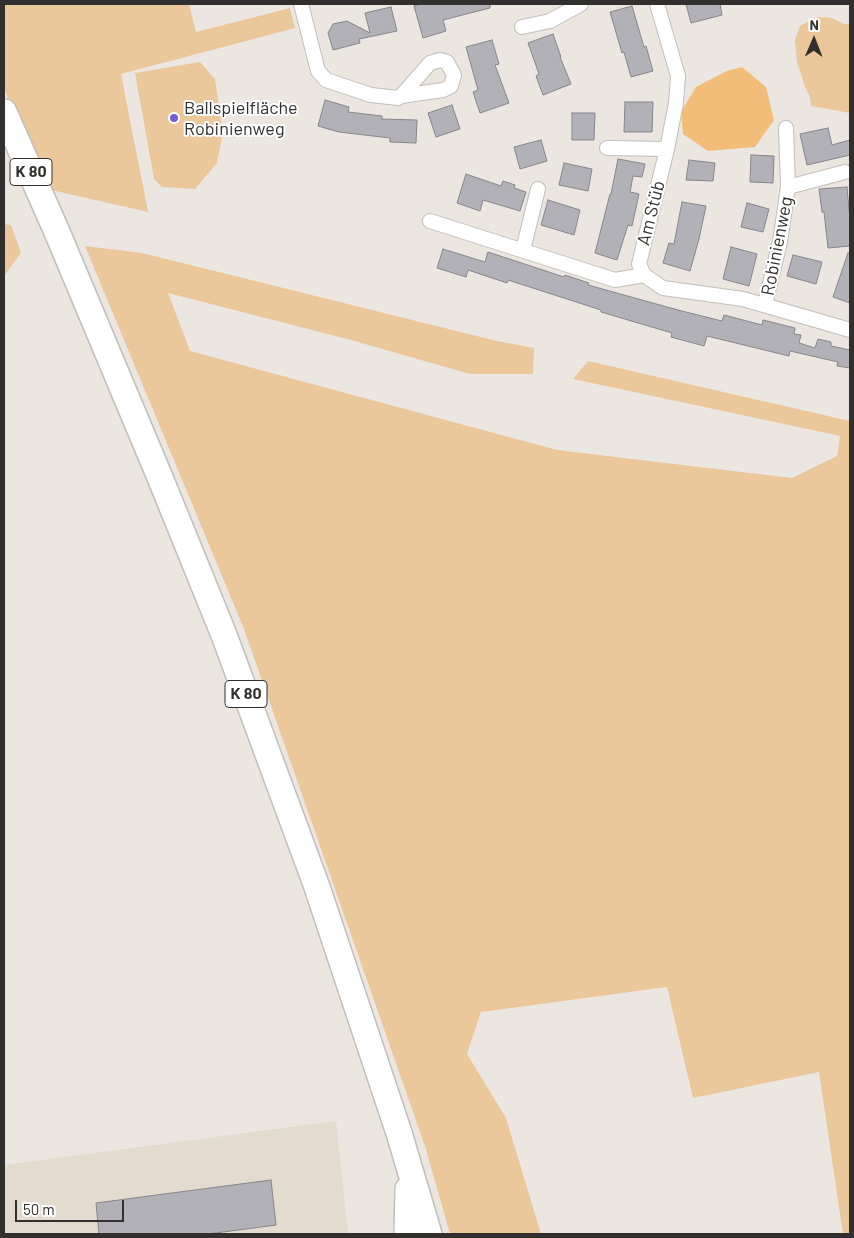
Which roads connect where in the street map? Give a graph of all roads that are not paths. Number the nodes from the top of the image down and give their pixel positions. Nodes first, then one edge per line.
1 (301, 4) edge
2 (581, 4) edge
3 (657, 4) edge
4 (522, 28) dead end
5 (401, 96) dead end
6 (4, 112) edge
7 (786, 128) dead end
8 (607, 148) dead end
9 (667, 149) junction
10 (845, 172) dead end
11 (788, 187) junction
12 (538, 189) dead end
13 (430, 221) dead end
14 (523, 250) junction
15 (644, 275) junction
16 (765, 304) junction
17 (850, 330) edge
18 (409, 1167) junction
19 (407, 1234) edge
20 (429, 1234) edge

1 - 5 street
2 - 4 street
3 - 9 street, Am Stüb
6 - 18 highway, K 80
7 - 11 street, Robinienweg
8 - 9 street
9 - 15 street, Am Stüb
10 - 11 street, Robinienweg
11 - 16 street, Robinienweg
12 - 14 street
13 - 14 street
14 - 15 street
15 - 16 street, Robinienweg
16 - 17 street, Robinienweg
18 - 19 highway
18 - 20 highway, K 80

